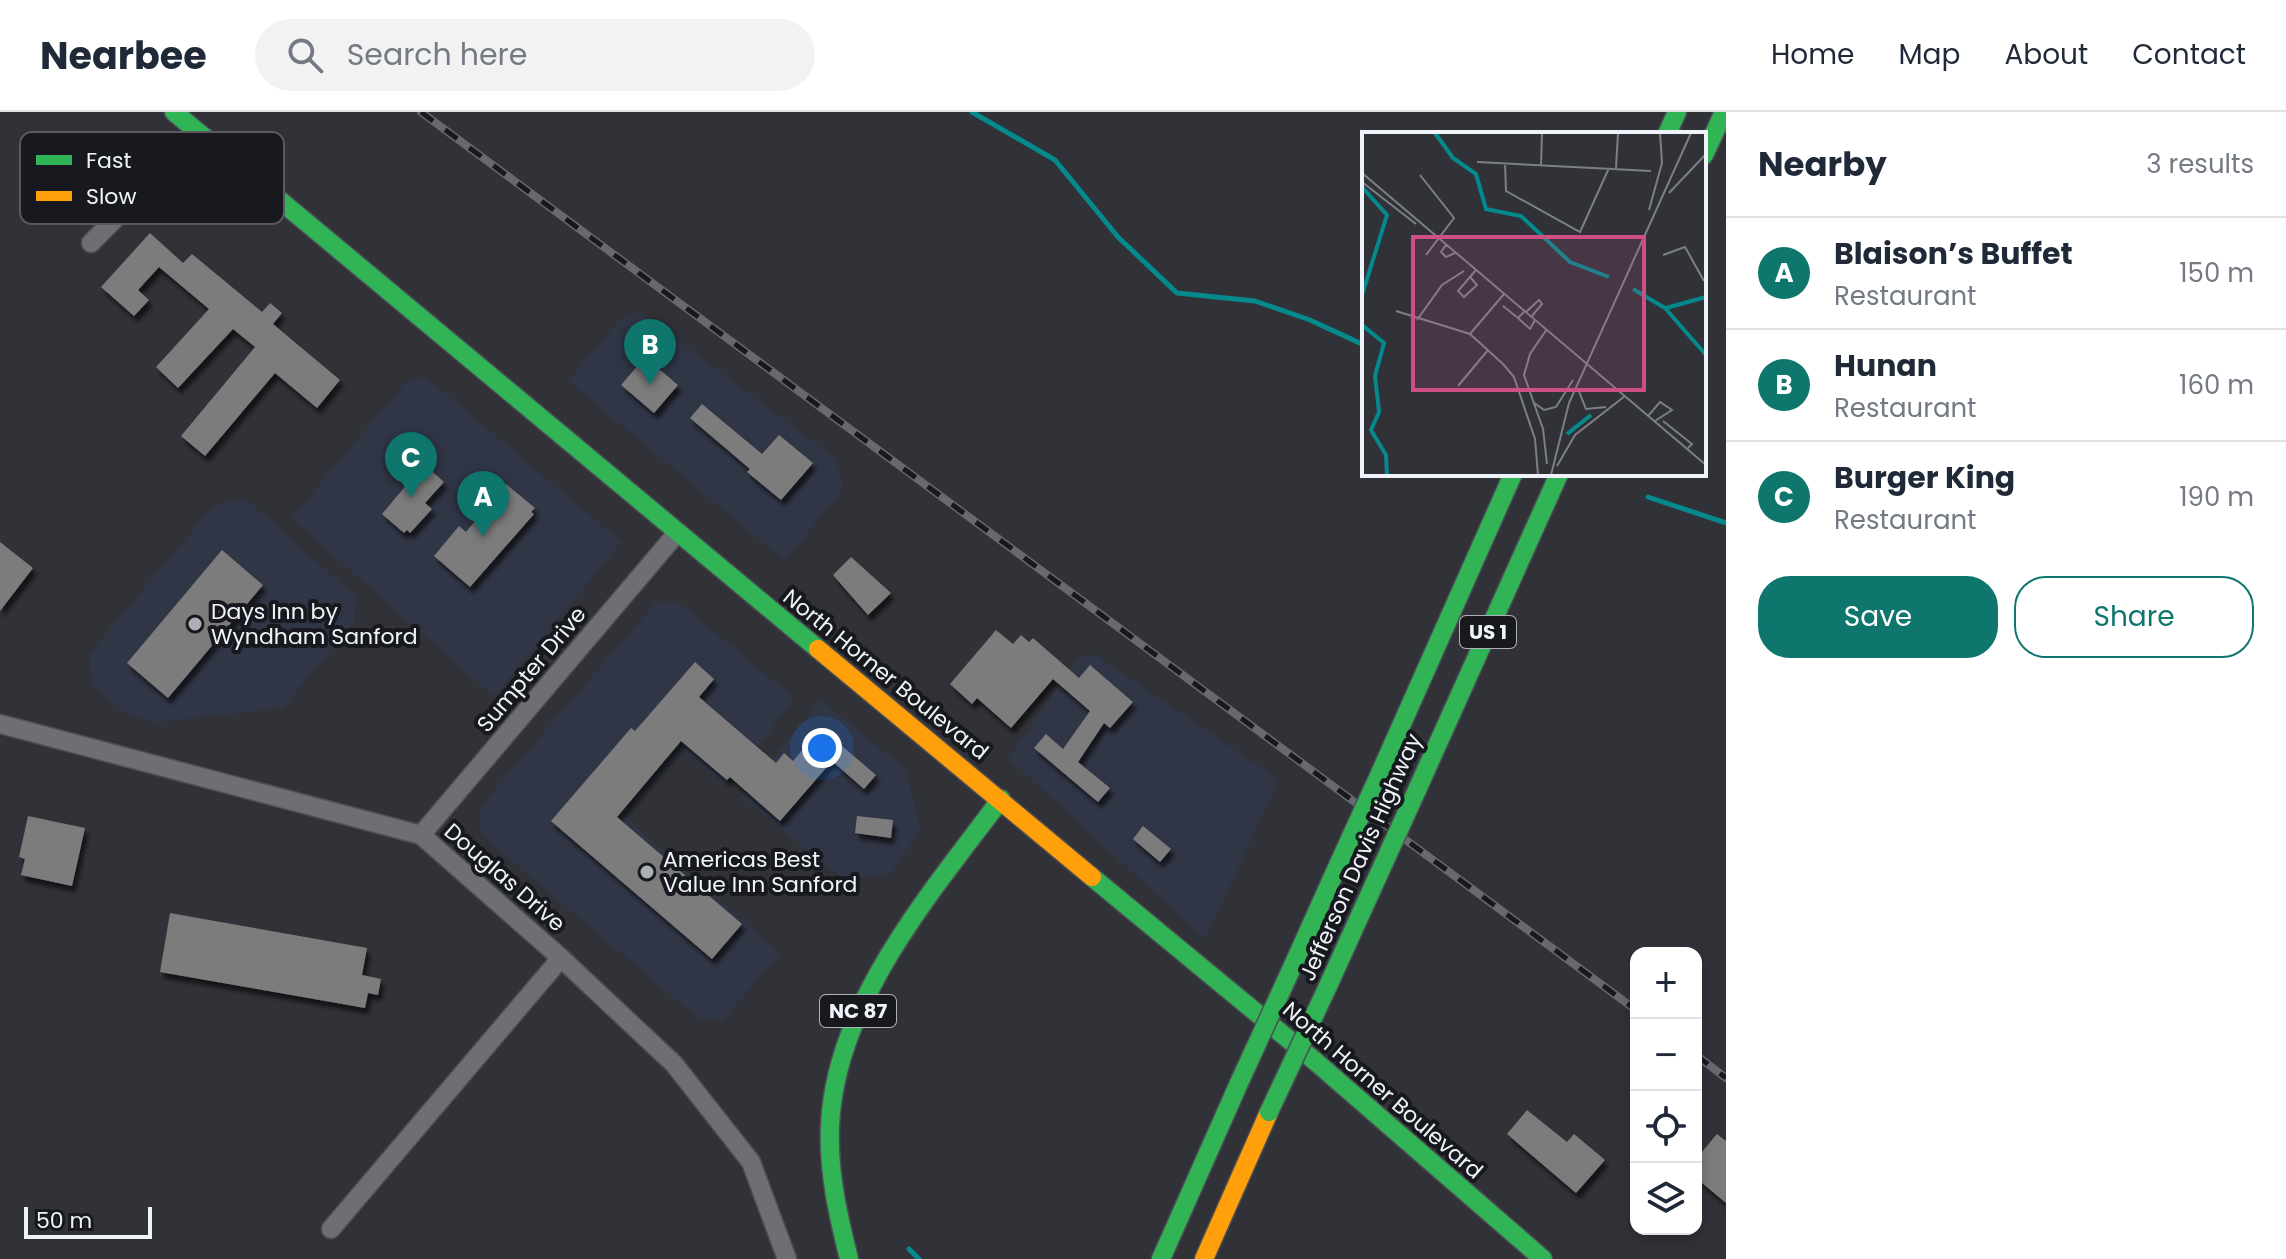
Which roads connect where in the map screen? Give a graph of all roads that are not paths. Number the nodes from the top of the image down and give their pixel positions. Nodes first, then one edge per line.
1 (167, 112) edge
2 (174, 112) edge
3 (1677, 112) edge
4 (1724, 112) edge
5 (194, 131) joint
6 (1668, 132) edge
7 (1706, 151) edge
8 (284, 205) edge
9 (110, 224) edge
10 (91, 243) dead end
11 (1512, 476) edge
12 (1558, 476) edge
13 (677, 533) junction
14 (0, 724) edge
15 (1001, 799) junction
16 (421, 835) junction
17 (561, 958) junction
18 (1241, 1176) junction
19 (1194, 1181) junction
20 (331, 1229) dead end
21 (1237, 1231) dead end
22 (787, 1259) edge
23 (849, 1259) edge
24 (1144, 1259) edge
25 (1161, 1259) edge
26 (1204, 1259) edge
27 (1543, 1259) edge

1 - 5 main road, North Horner Boulevard
2 - 5 main road, North Horner Boulevard
3 - 6 main road
4 - 7 main road
8 - 13 main road, North Horner Boulevard
9 - 10 street
11 - 19 main road, Jefferson Davis Highway / US 1, bridge
12 - 18 main road, Jefferson Davis Highway / US 1, bridge
13 - 15 main road, North Horner Boulevard
13 - 16 street, Sumpter Drive
14 - 16 street, Douglas Drive
15 - 23 main road, NC 87
15 - 27 main road, North Horner Boulevard
16 - 17 street, Douglas Drive
17 - 20 street
17 - 22 street, Douglas Drive
18 - 21 main road
18 - 26 main road, Jefferson Davis Highway / US 1
19 - 24 main road
19 - 25 main road, Jefferson Davis Highway / US 1

